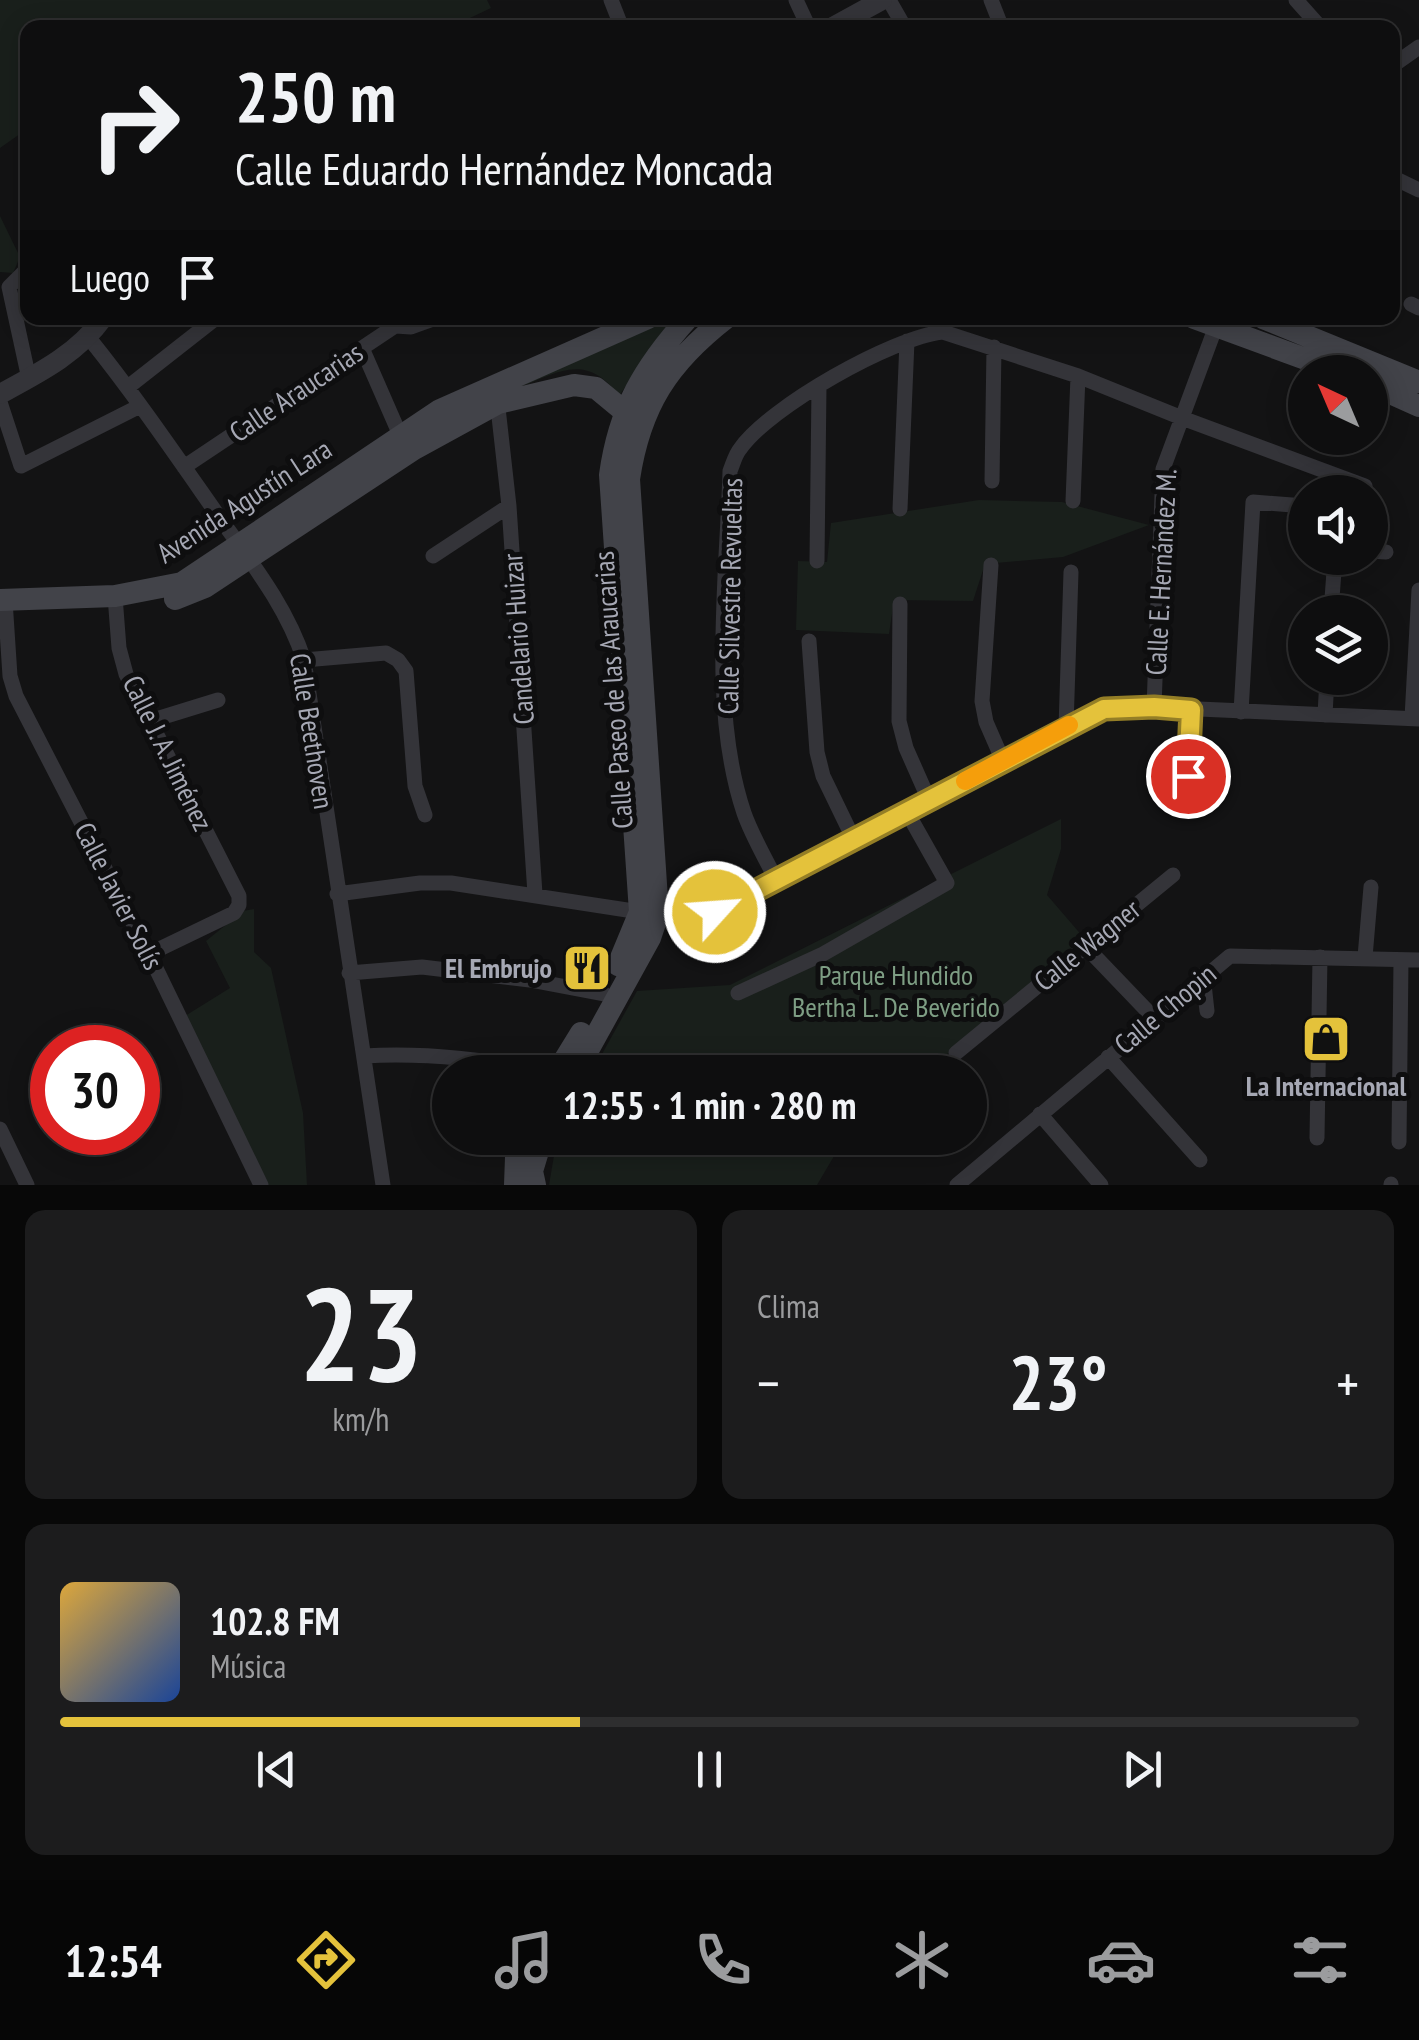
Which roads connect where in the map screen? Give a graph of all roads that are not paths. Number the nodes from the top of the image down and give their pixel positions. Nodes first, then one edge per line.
1 (886, 0) edge
2 (1296, 0) edge
3 (847, 20) edge
4 (1314, 20) edge
5 (4, 286) edge
6 (98, 325) edge
7 (207, 325) edge
8 (396, 325) edge
9 (634, 325) edge
10 (682, 325) edge
11 (718, 325) edge
12 (1204, 325) edge
13 (1215, 325) edge
14 (1275, 325) edge
15 (88, 338) junction
16 (907, 341) junction
17 (994, 346) junction
18 (362, 348) junction
19 (1310, 355) edge
20 (1325, 355) edge
21 (1388, 375) edge
22 (1078, 376) junction
23 (28, 379) junction
24 (1419, 382) edge
25 (819, 386) junction
26 (128, 387) junction
27 (1388, 392) edge
28 (0, 394) edge
29 (496, 394) junction
30 (0, 402) edge
31 (140, 406) junction
32 (1419, 406) edge
33 (625, 412) junction
34 (1182, 418) junction
35 (400, 435) junction
36 (184, 467) junction
37 (1335, 475) edge
38 (992, 481) dead end
39 (1073, 501) dead end
40 (1288, 505) edge
41 (510, 506) junction
42 (900, 509) dead end
43 (242, 550) junction
44 (624, 553) junction
45 (433, 556) dead end
46 (817, 562) dead end
47 (992, 566) dead end
48 (1071, 572) dead end
49 (1419, 590) edge
50 (115, 596) junction
51 (3, 600) edge
52 (900, 604) dead end
53 (809, 641) dead end
54 (304, 660) junction
55 (1326, 695) edge
56 (218, 700) dead end
57 (1154, 707) junction
58 (1191, 710) junction
59 (1241, 712) junction
60 (1325, 715) junction
61 (1416, 718) edge
62 (150, 721) junction
63 (1066, 727) junction
64 (1003, 760) junction
65 (1188, 776) dead end
66 (929, 800) junction
67 (906, 812) junction
68 (425, 816) dead end
69 (853, 838) junction
70 (1173, 875) dead end
71 (777, 882) junction
72 (1371, 887) dead end
73 (338, 894) junction
74 (535, 894) junction
75 (649, 913) junction
76 (1085, 946) junction
77 (149, 954) junction
78 (1320, 957) junction
79 (1365, 957) junction
80 (1401, 960) junction
81 (1419, 960) edge
82 (349, 972) junction
83 (1203, 975) junction
84 (738, 993) dead end
85 (604, 994) junction
86 (1207, 1011) dead end
87 (1154, 1018) junction
88 (956, 1053) dead end
89 (442, 1055) edge
90 (567, 1055) edge
91 (585, 1055) edge
92 (364, 1056) junction
93 (1108, 1057) junction
94 (1040, 1114) junction
95 (0, 1129) edge
96 (1317, 1138) dead end
97 (1400, 1142) dead end
98 (517, 1155) edge
99 (537, 1155) edge
100 (1200, 1160) dead end
101 (973, 1171) junction
102 (27, 1185) edge
103 (261, 1185) edge
104 (383, 1185) edge
105 (515, 1185) edge
106 (535, 1185) edge
107 (957, 1185) edge
108 (986, 1185) edge
109 (1101, 1185) edge

1 - 3 street
2 - 4 street
5 - 23 street
6 - 15 street
7 - 26 street
8 - 18 street, Calle Araucarias
9 - 29 main road, Avenida Agustín Lara
10 - 33 main road, Calle Paseo de las Araucarias
11 - 44 main road, Calle Paseo de las Araucarias
12 - 34 street, Calle E. Hernández M.
13 - 19 main road
14 - 20 main road
15 - 23 street
15 - 26 street, Calle Beethoven
16 - 17 street, Calle Silvestre Revueltas
16 - 25 street, Calle Silvestre Revueltas
16 - 42 street
17 - 22 street, Calle Silvestre Revueltas
17 - 38 street
18 - 35 street
18 - 36 street, Calle Araucarias
21 - 24 main road
22 - 34 street, Calle Silvestre Revueltas
22 - 39 street
23 - 28 street
25 - 46 street
25 - 71 street, Calle Silvestre Revueltas
26 - 31 street, Calle Beethoven
27 - 32 main road
29 - 33 main road, Avenida Agustín Lara
29 - 35 main road, Avenida Agustín Lara
29 - 41 street, Candelario Huizar
29 - 43 main road, Avenida Agustín Lara
30 - 31 street
31 - 36 street, Calle Beethoven
33 - 44 main road, Calle Paseo de las Araucarias
34 - 37 street, Calle Silvestre Revueltas
34 - 57 street, Calle E. Hernández M.
35 - 43 main road, Avenida Agustín Lara
36 - 43 street, Calle Beethoven
40 - 59 street
41 - 45 street
41 - 74 street, Candelario Huizar
43 - 50 main road, Avenida Agustín Lara
43 - 54 street, Calle Beethoven
44 - 75 main road, Calle Paseo de las Araucarias
47 - 64 street
48 - 63 street
49 - 61 street
50 - 51 main road, Avenida Agustín Lara
50 - 62 street, Calle J. A. Jiménez
51 - 77 street, Calle Javier Solís
52 - 66 street
53 - 69 street
54 - 68 street
54 - 73 street, Calle Beethoven
55 - 60 street
56 - 62 street
57 - 58 street
57 - 63 street
58 - 59 street
58 - 65 street
59 - 60 street
60 - 61 street
62 - 77 street, Calle J. A. Jiménez
63 - 64 street
64 - 66 street
66 - 67 street
67 - 69 street
67 - 84 street
69 - 71 street
70 - 76 street, Calle Wagner
71 - 75 street
72 - 79 street
73 - 74 street
73 - 82 street, Calle Beethoven
74 - 75 street
75 - 85 main road, Calle Paseo de las Araucarias
75 - 91 main road, Calle Paseo de las Araucarias
76 - 87 street
76 - 88 street, Calle Wagner
77 - 103 street, Calle Javier Solís
78 - 79 street, Calle Chopin
78 - 83 street, Calle Chopin
78 - 96 street
79 - 80 street, Calle Chopin
80 - 81 street, Calle Chopin
80 - 97 street
82 - 85 street
82 - 92 street, Calle Beethoven
83 - 86 street
83 - 87 street, Calle Chopin
85 - 90 main road, Calle Paseo de las Araucarias
87 - 93 street, Calle Chopin
89 - 92 street
92 - 104 street, Calle Beethoven
93 - 94 street, Calle Chopin
93 - 100 street
94 - 101 street, Calle Chopin
94 - 109 street
95 - 102 street
98 - 105 main road
99 - 106 main road
101 - 107 street, Calle Chopin
101 - 108 street

